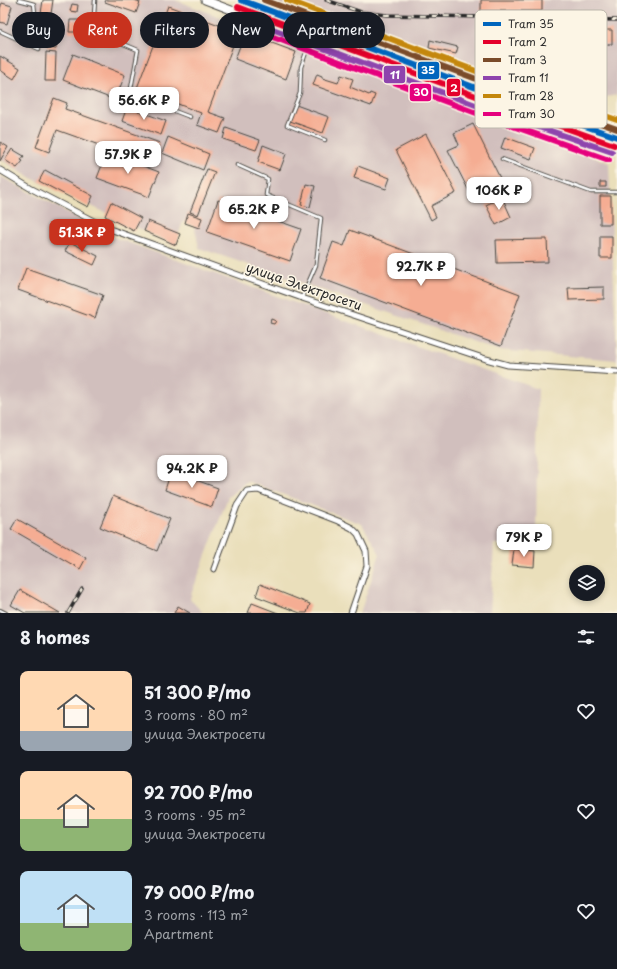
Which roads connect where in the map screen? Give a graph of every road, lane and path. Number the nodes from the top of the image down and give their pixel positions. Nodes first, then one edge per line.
1 (19, 0) edge
2 (95, 0) edge
3 (205, 0) edge
4 (283, 30) edge
5 (0, 31) edge
6 (308, 48) edge
7 (331, 48) edge
8 (475, 99) edge
9 (190, 117) dead end
10 (561, 128) edge
11 (325, 140) dead end
12 (617, 147) edge
13 (502, 159) dead end
14 (237, 165) dead end
15 (0, 170) edge
16 (617, 192) edge
17 (302, 298) junction
18 (617, 372) edge
19 (214, 569) dead end
20 (0, 610) edge
21 (6, 613) edge
22 (351, 613) edge

1 - 5 lane
2 - 9 lane
3 - 4 main road
6 - 11 lane
7 - 8 main road
10 - 12 main road
13 - 16 lane
14 - 17 lane
15 - 17 street, улица Электросети
17 - 18 street, улица Электросети
19 - 22 street
20 - 21 lane

